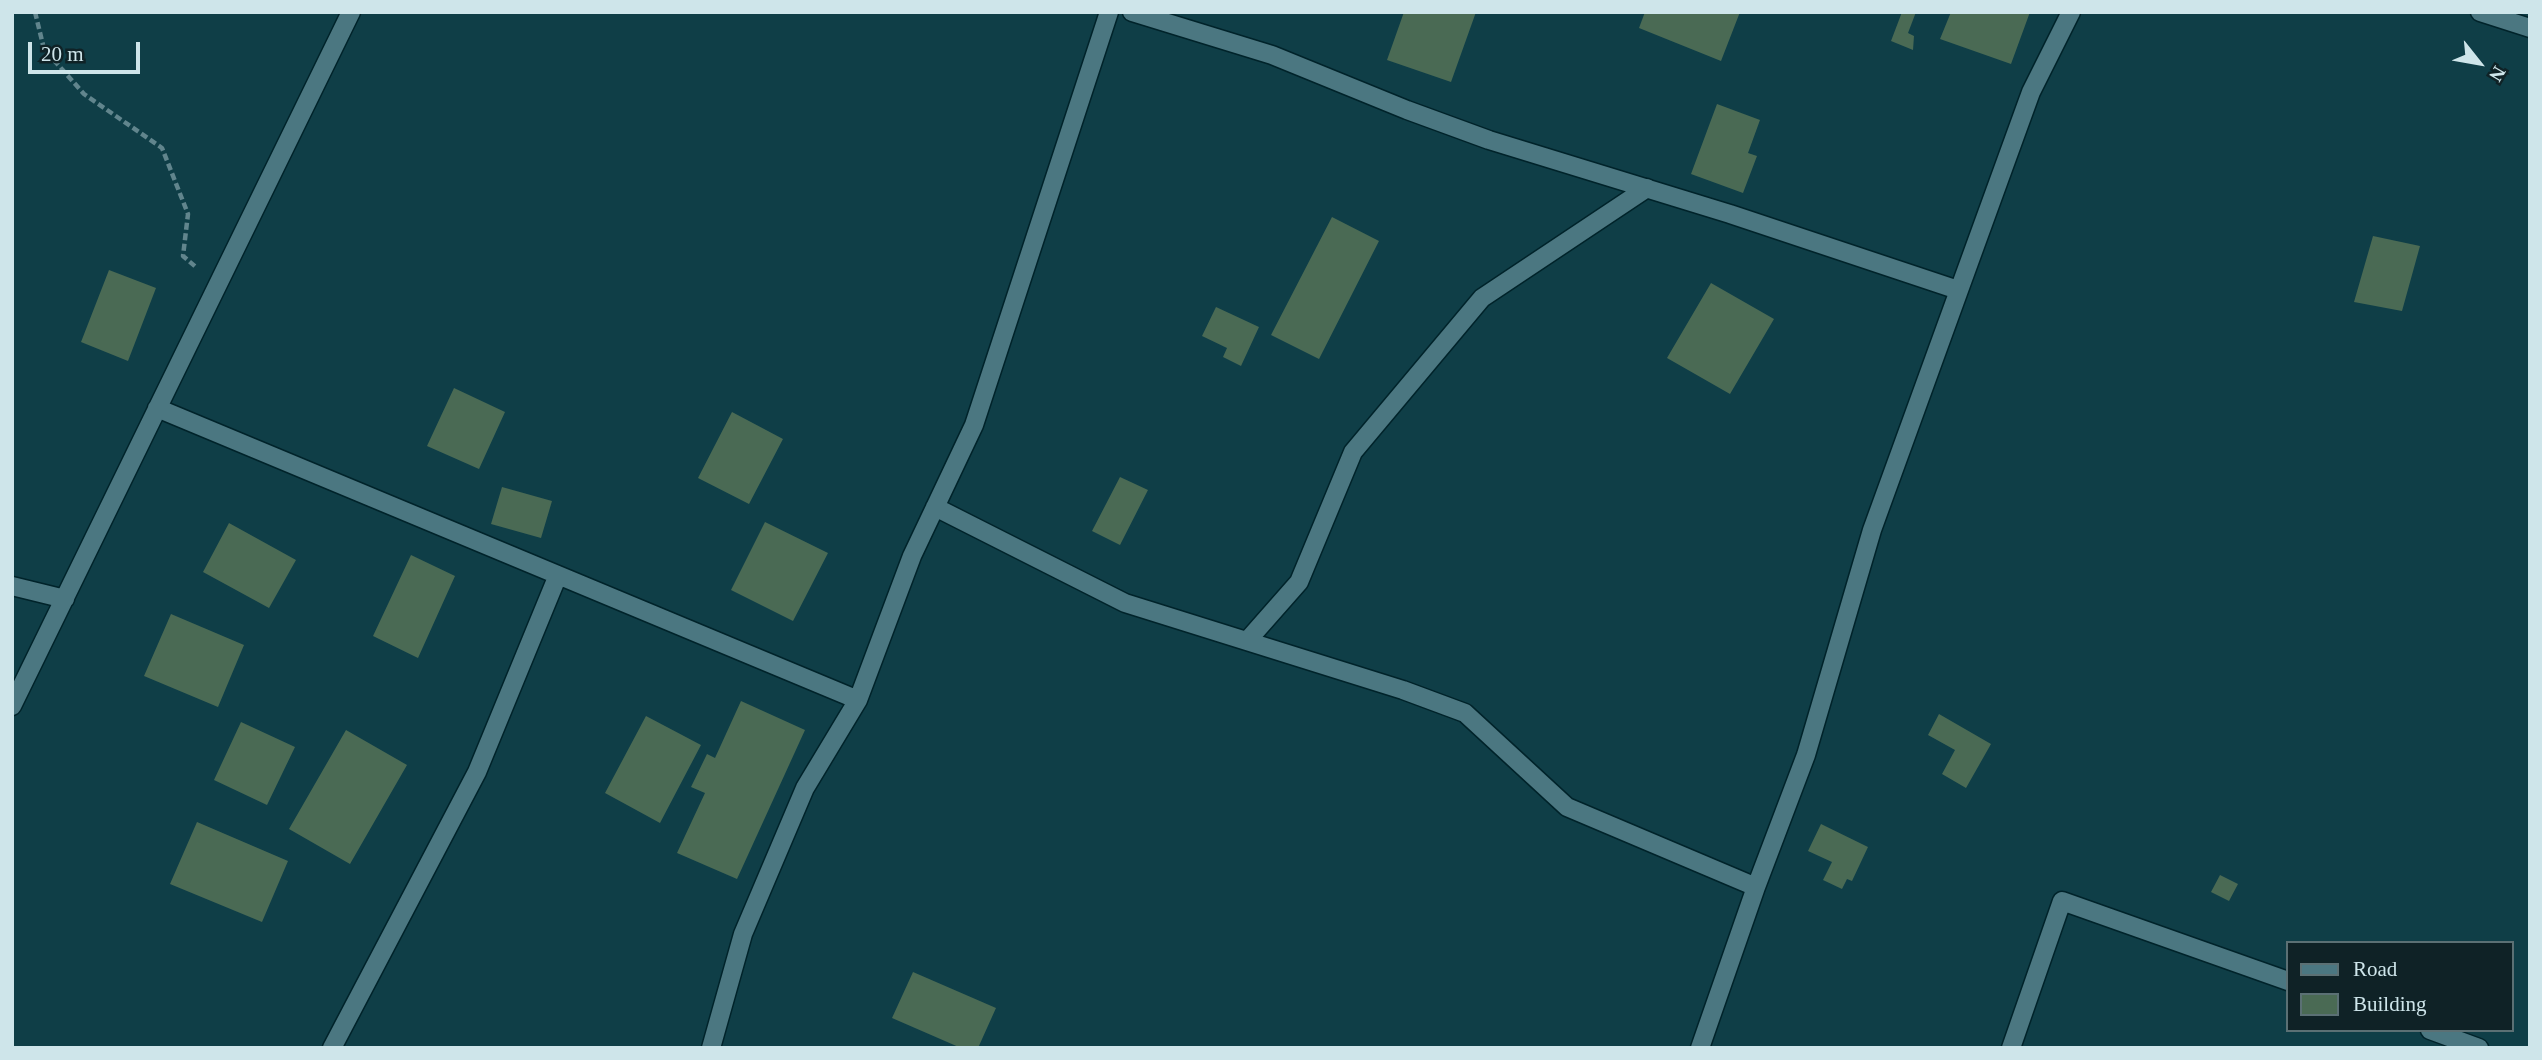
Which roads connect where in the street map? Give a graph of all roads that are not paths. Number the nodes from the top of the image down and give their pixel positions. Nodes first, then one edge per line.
1 (351, 12) edge
2 (1109, 12) edge
3 (1132, 12) edge
4 (2071, 12) edge
5 (2480, 12) edge
6 (2530, 28) edge
7 (1647, 188) junction
8 (1958, 290) junction
9 (157, 408) junction
10 (935, 507) junction
11 (558, 575) junction
12 (12, 586) edge
13 (65, 599) junction
14 (1247, 641) junction
15 (858, 700) junction
16 (12, 706) edge
17 (1756, 887) junction
18 (2286, 980) edge
19 (2435, 1032) edge
20 (332, 1048) edge
21 (711, 1048) edge
22 (1700, 1048) edge
23 (2011, 1048) edge
24 (2479, 1048) edge

1 - 9 street
2 - 10 street
3 - 7 street
4 - 8 street
5 - 6 street
7 - 8 street
7 - 14 street
8 - 17 street
9 - 11 street
9 - 13 street
10 - 14 street
10 - 15 street
11 - 15 street
11 - 20 street
12 - 13 street
13 - 16 street
14 - 17 street
15 - 21 street
17 - 22 street
18 - 23 street
19 - 24 street

